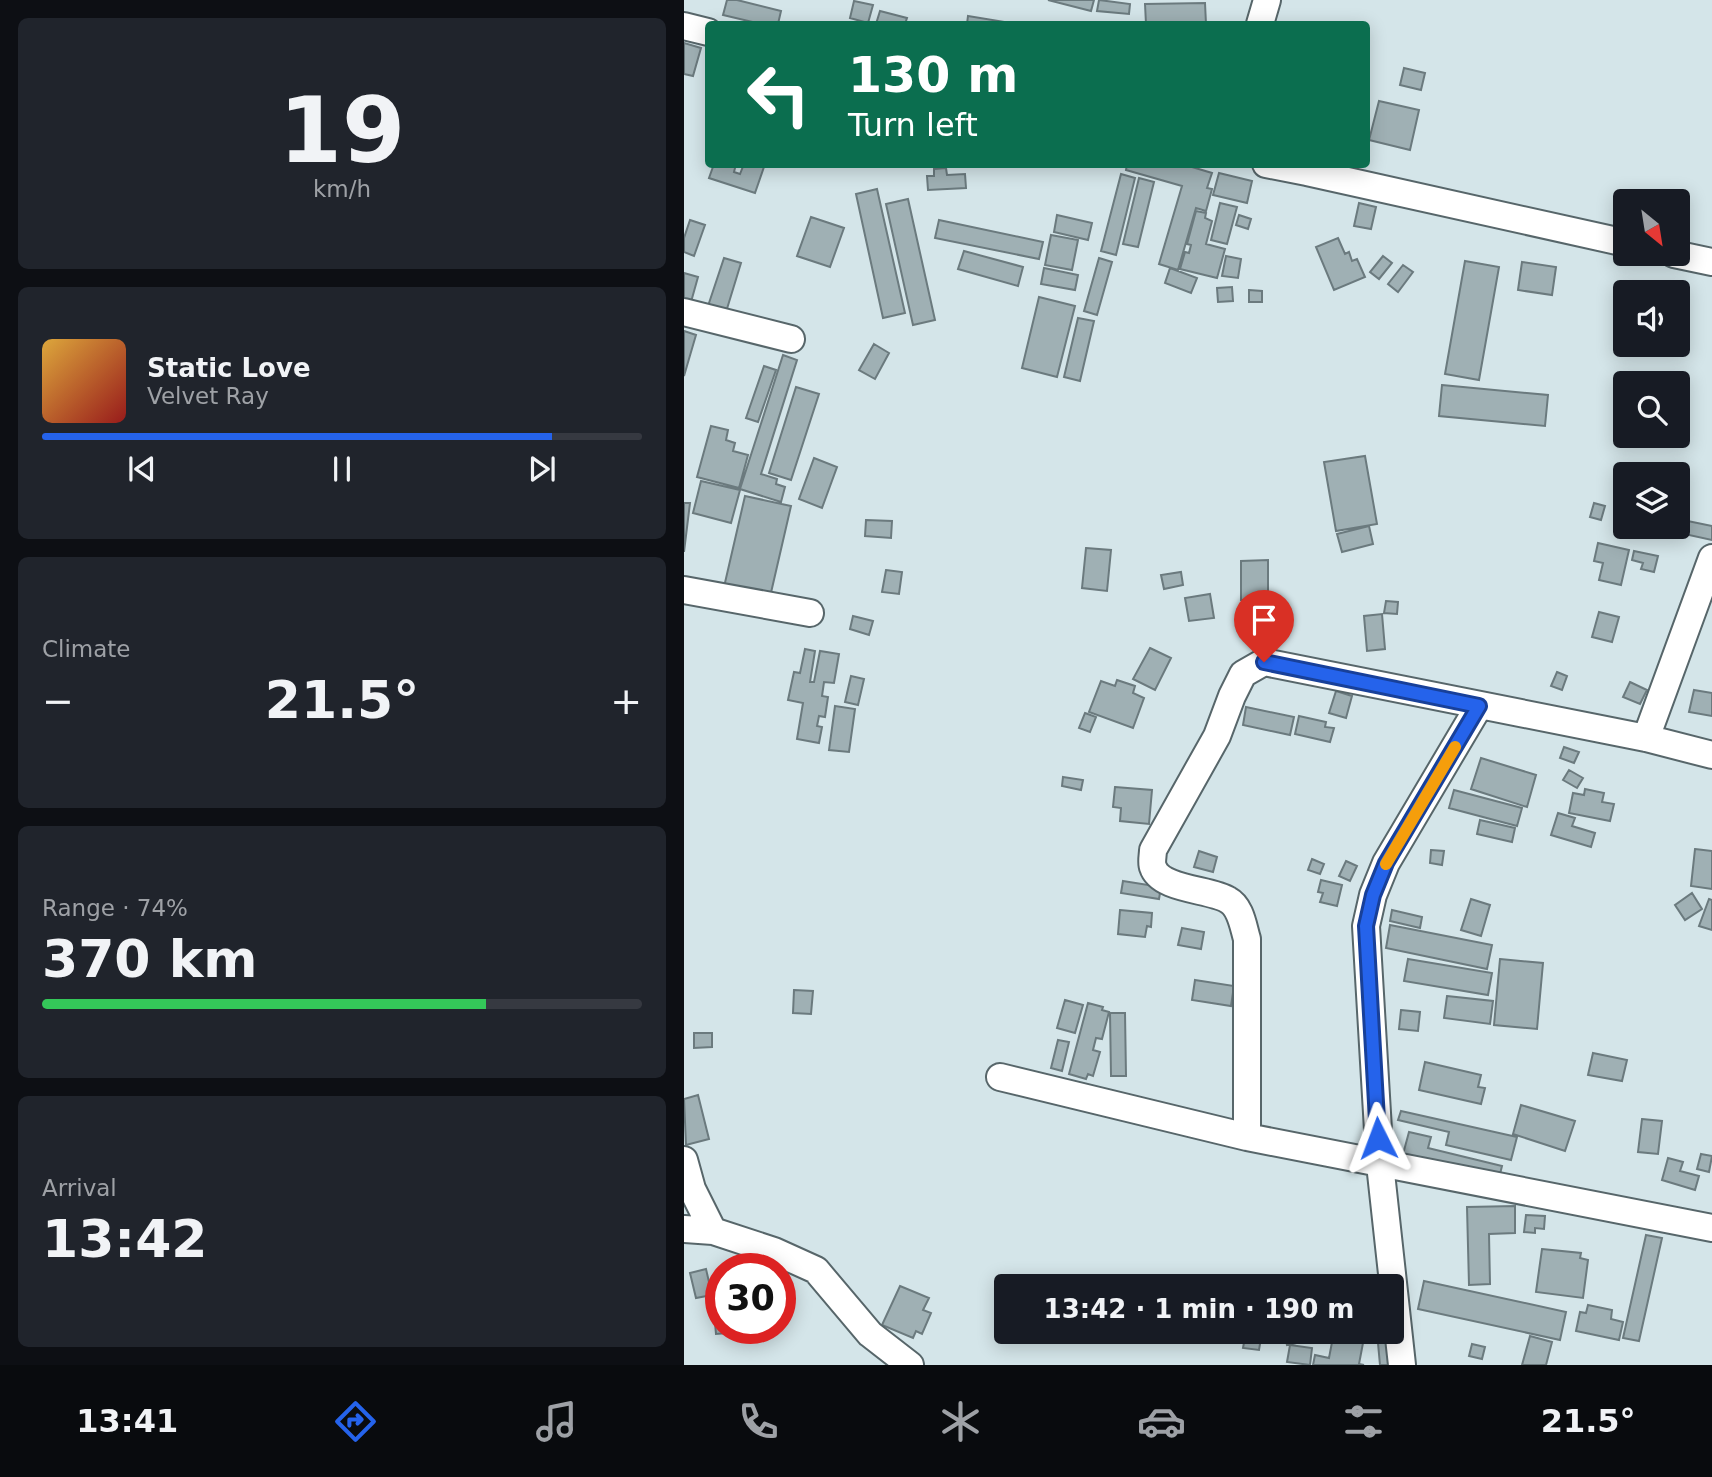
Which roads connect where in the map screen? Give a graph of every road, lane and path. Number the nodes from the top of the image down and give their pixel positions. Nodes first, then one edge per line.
1 (1267, 0) edge
2 (1261, 21) edge
3 (684, 26) edge
4 (705, 31) edge
5 (1284, 168) edge
6 (1613, 240) edge
7 (1690, 257) edge
8 (1712, 262) edge
9 (684, 312) edge
10 (791, 339) dead end
11 (1712, 558) edge
12 (684, 590) edge
13 (810, 613) dead end
14 (1479, 706) junction
15 (1646, 738) junction
16 (1712, 755) edge
17 (1000, 1077) dead end
18 (1247, 1136) junction
19 (684, 1160) edge
20 (1380, 1164) junction
21 (1712, 1228) edge
22 (684, 1229) edge
23 (713, 1231) junction
24 (910, 1365) edge
25 (1402, 1365) edge

1 - 2 street
3 - 4 street
5 - 6 street
7 - 8 street
9 - 10 street
11 - 15 street
12 - 13 street
14 - 15 street
14 - 18 street
14 - 20 street
15 - 16 street
17 - 18 street
18 - 20 street
19 - 23 street
20 - 21 street
20 - 25 street
22 - 23 street
23 - 24 street

